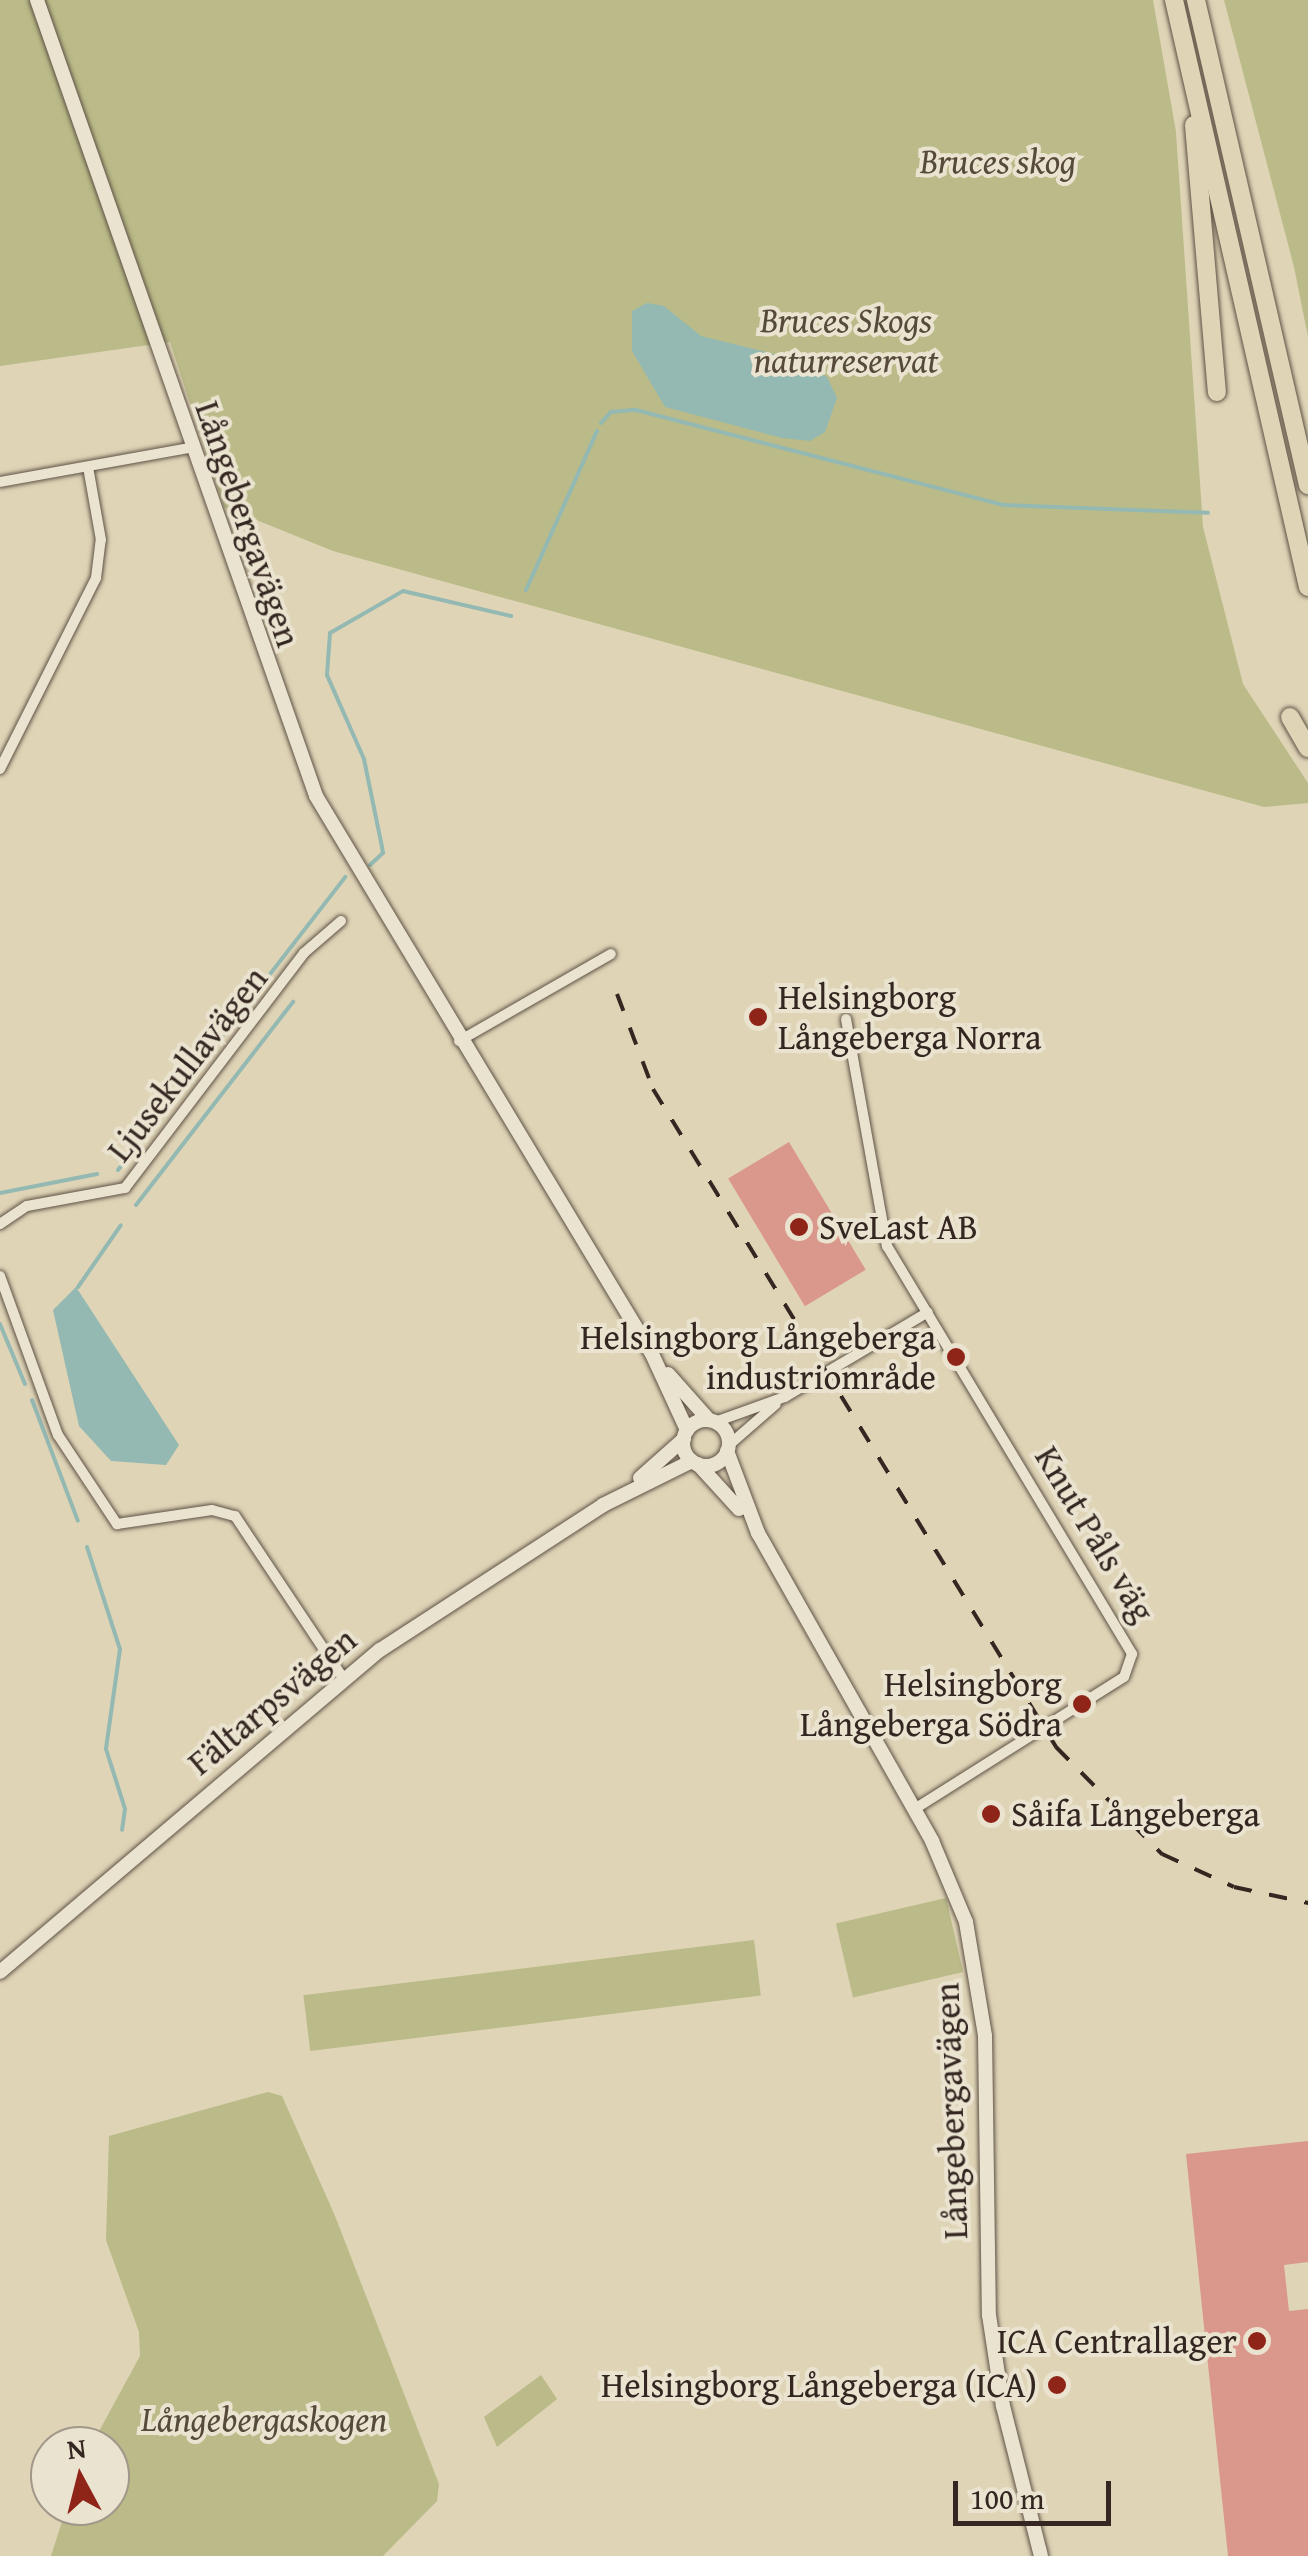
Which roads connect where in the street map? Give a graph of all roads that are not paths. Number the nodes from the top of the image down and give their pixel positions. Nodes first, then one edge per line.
1 (37, 0) edge
2 (1174, 0) edge
3 (1196, 0) edge
4 (1187, 54) junction
5 (1216, 392) dead end
6 (190, 448) junction
7 (88, 467) junction
8 (0, 482) edge
9 (1308, 485) edge
10 (1308, 587) edge
11 (1290, 717) dead end
12 (1308, 748) edge
13 (0, 769) edge
14 (341, 922) dead end
15 (611, 954) dead end
16 (846, 1019) dead end
17 (458, 1042) junction
18 (0, 1224) edge
19 (0, 1276) edge
20 (928, 1312) junction
21 (652, 1354) junction
22 (785, 1397) junction
23 (712, 1421) junction
24 (685, 1434) junction
25 (728, 1448) junction
26 (695, 1462) junction
27 (603, 1505) junction
28 (758, 1533) junction
29 (343, 1678) junction
30 (914, 1810) junction
31 (0, 1972) edge
32 (1041, 2556) edge

1 - 6 street, Långebergavägen
2 - 4 highway
3 - 9 highway
4 - 5 highway
4 - 10 highway
6 - 7 street
6 - 17 street, Långebergavägen
7 - 8 street
7 - 13 street
11 - 12 highway
14 - 18 street, Ljusekullavägen
15 - 17 street
16 - 20 street, Knut Påls väg
17 - 21 street, Långebergavägen
19 - 29 street
20 - 22 street
20 - 30 street, Knut Påls väg
21 - 23 street, Långebergavägen
21 - 24 street, Långebergavägen
22 - 23 street
22 - 25 street
23 - 24 street, Fältarpsvägen
23 - 25 street, Långebergavägen
24 - 26 street, Långebergavägen
24 - 27 street, Fältarpsvägen
25 - 26 street, Fältarpsvägen
25 - 28 street, Långebergavägen
26 - 27 street, Fältarpsvägen
26 - 28 street, Långebergavägen
27 - 29 street, Fältarpsvägen
28 - 30 street, Långebergavägen
29 - 31 street, Fältarpsvägen
30 - 32 street, Långebergavägen

